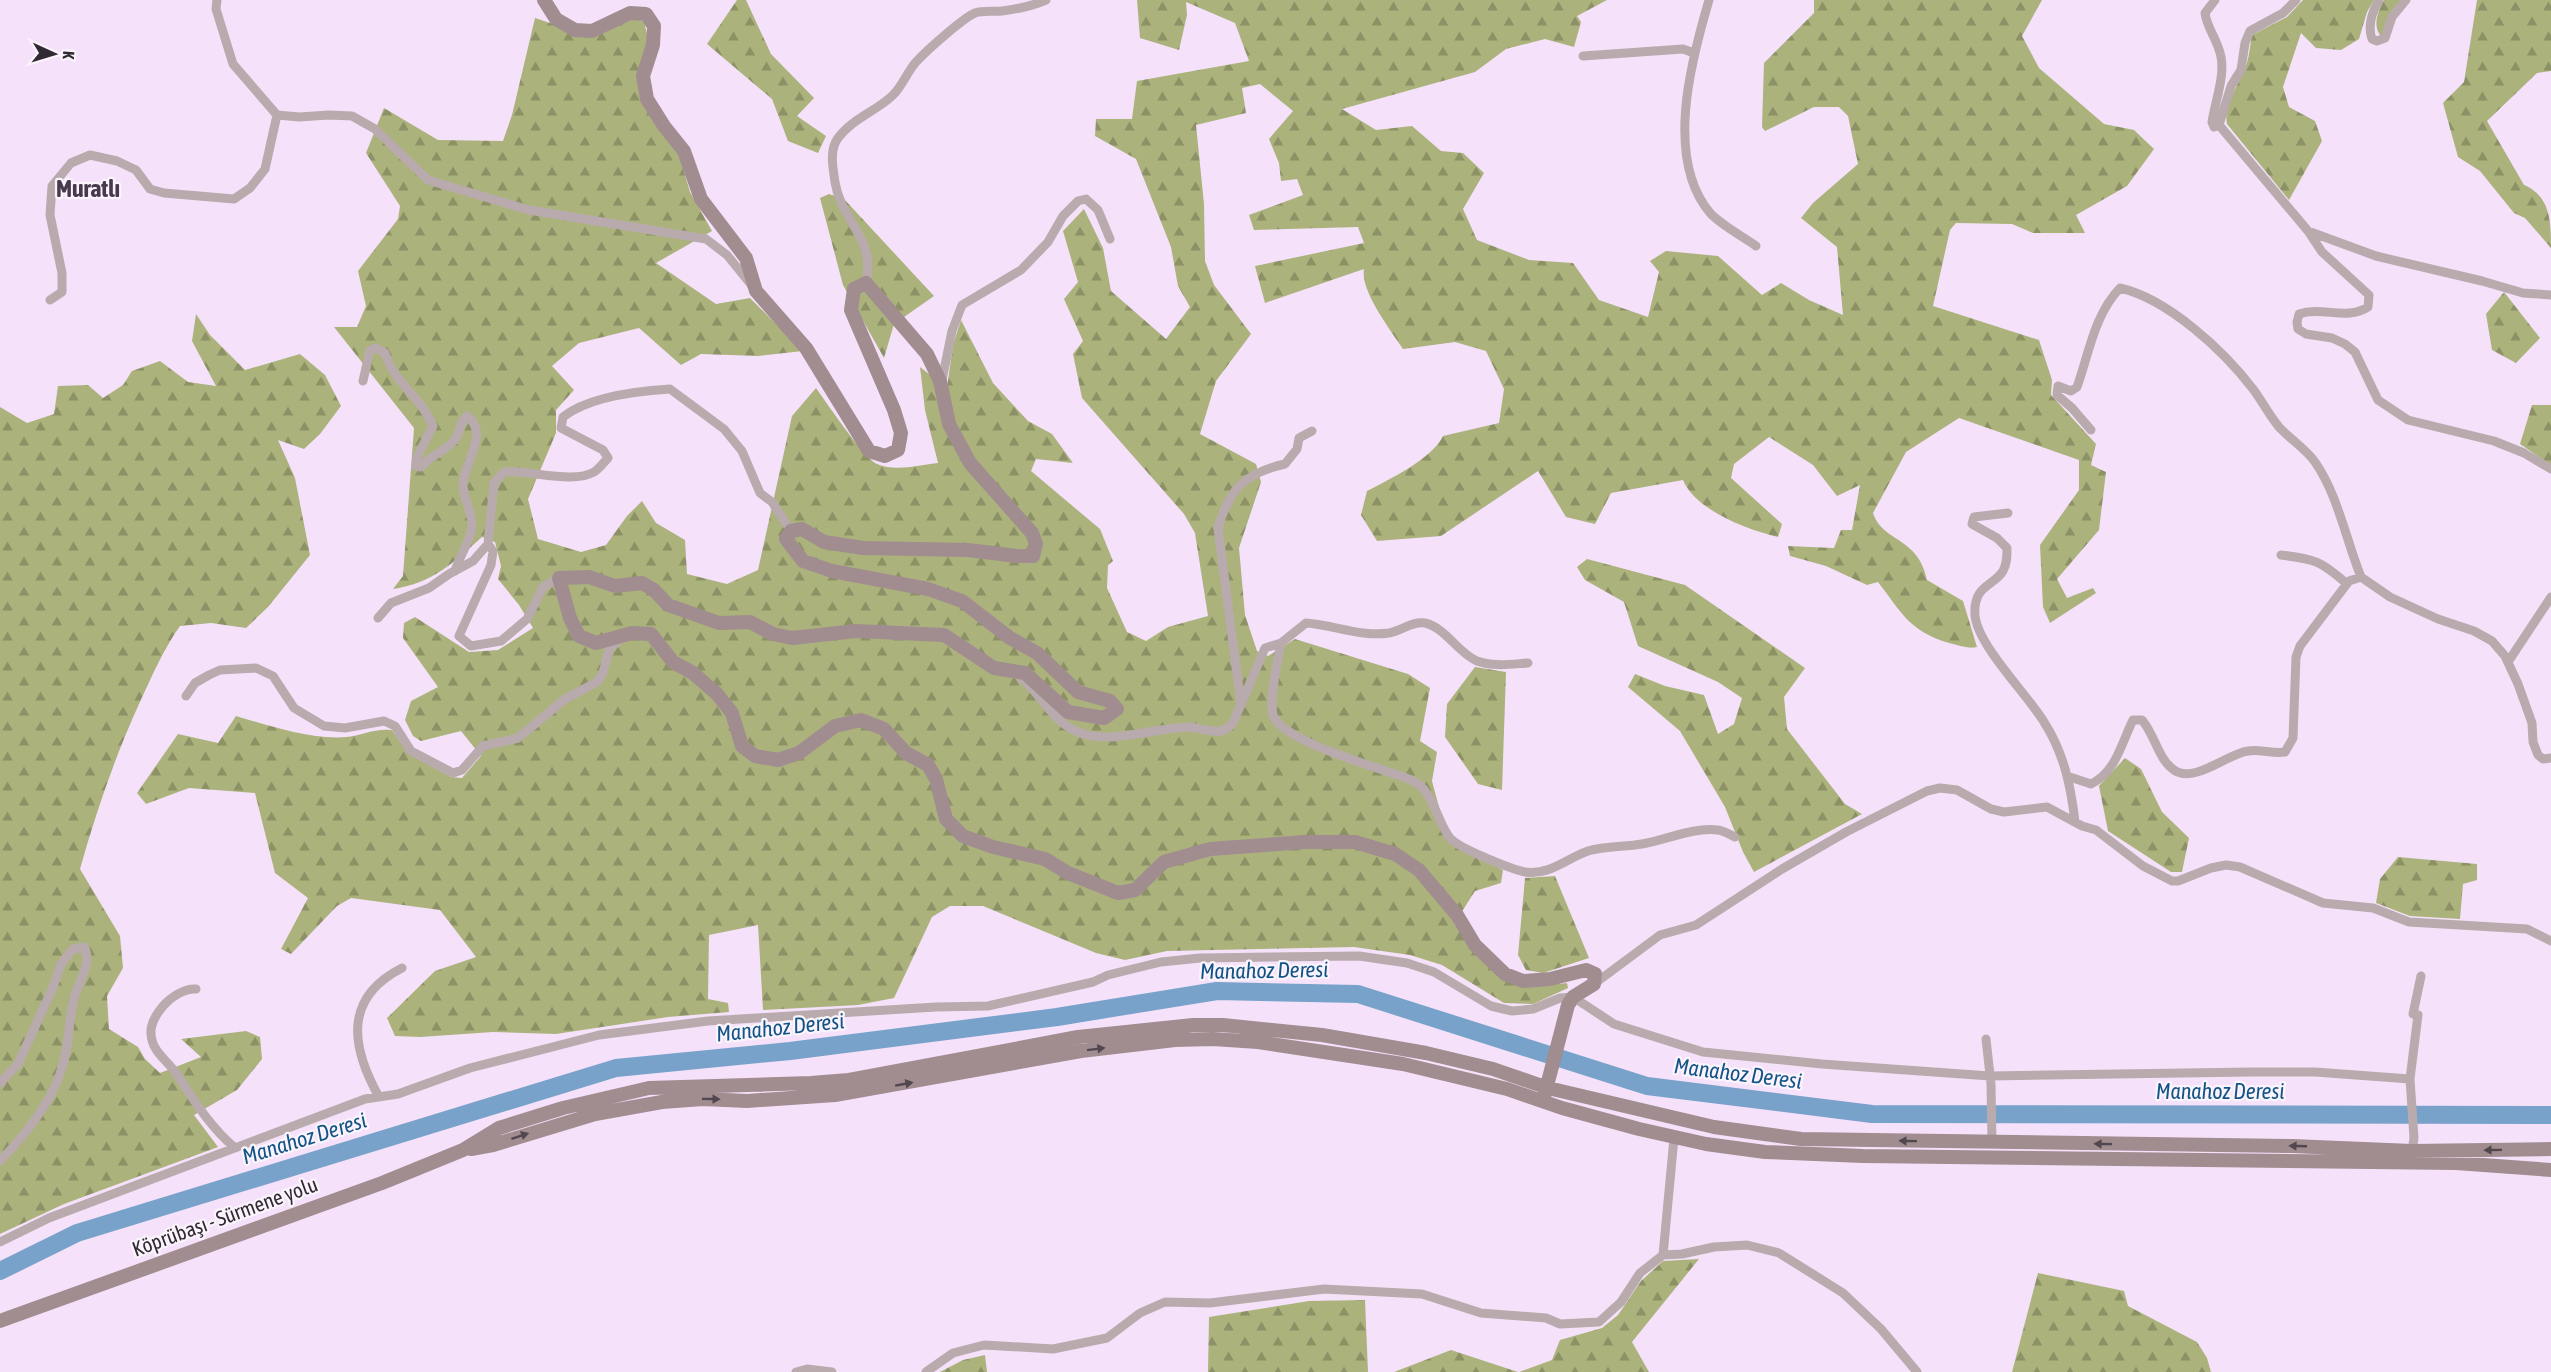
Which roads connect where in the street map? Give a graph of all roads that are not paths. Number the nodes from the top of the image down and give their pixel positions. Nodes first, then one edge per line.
1 (217, 0) edge
2 (544, 0) edge
3 (1046, 0) edge
4 (1709, 0) edge
5 (2215, 0) edge
6 (2296, 0) edge
7 (2379, 0) edge
8 (2406, 0) edge
9 (1694, 53) junction
10 (1583, 56) dead end
11 (277, 115) junction
12 (2219, 125) junction
13 (2308, 231) junction
14 (1110, 239) dead end
15 (1756, 246) dead end
16 (866, 283) junction
17 (756, 291) junction
18 (2551, 295) edge
19 (50, 300) dead end
20 (363, 381) dead end
21 (941, 388) junction
22 (1312, 430) dead end
23 (2091, 430) dead end
24 (2551, 469) edge
25 (2008, 513) dead end
26 (791, 531) junction
27 (488, 544) junction
28 (2281, 555) dead end
29 (455, 571) junction
30 (2361, 577) junction
31 (559, 578) junction
32 (2347, 584) junction
33 (2551, 597) edge
34 (378, 618) dead end
35 (624, 635) junction
36 (1281, 643) junction
37 (2508, 662) junction
38 (1528, 663) dead end
39 (1009, 670) junction
40 (186, 696) dead end
41 (1241, 705) junction
42 (2551, 758) edge
43 (2067, 776) junction
44 (2075, 822) junction
45 (1735, 837) dead end
46 (2551, 941) edge
47 (402, 968) dead end
48 (2421, 976) dead end
49 (1594, 984) junction
50 (196, 989) dead end
51 (1570, 1001) junction
52 (1986, 1039) dead end
53 (2410, 1079) junction
54 (1991, 1080) junction
55 (0, 1083) edge
56 (1548, 1089) junction
57 (379, 1097) junction
58 (1674, 1138) junction
59 (1992, 1139) junction
60 (2413, 1144) junction
61 (236, 1148) junction
62 (2551, 1149) edge
63 (0, 1161) edge
64 (2551, 1170) edge
65 (0, 1242) edge
66 (1663, 1255) junction
67 (0, 1320) edge
68 (796, 1372) edge
69 (832, 1372) edge
70 (926, 1372) edge
71 (1917, 1372) edge

1 - 11 street
2 - 17 street
3 - 16 street
4 - 9 street
5 - 12 street
6 - 12 street
7 - 8 street
9 - 10 street
9 - 15 street
11 - 17 street
11 - 19 street
12 - 13 street
13 - 18 street
13 - 24 street
14 - 21 street
16 - 17 street
16 - 21 street
20 - 29 street
21 - 26 street
22 - 41 street
23 - 30 street
25 - 43 street
26 - 27 street
26 - 39 street
27 - 29 street
27 - 31 street
28 - 32 street
29 - 34 street
30 - 32 street
30 - 37 street
31 - 35 street
31 - 39 street
32 - 43 street
33 - 37 street
35 - 40 street
35 - 49 street
36 - 38 street
36 - 41 street
36 - 45 street
37 - 42 street
39 - 41 street
43 - 44 street
44 - 46 street
44 - 49 street
47 - 57 street
48 - 53 street
49 - 51 street
50 - 61 street
51 - 54 street
51 - 56 street
51 - 57 street
52 - 54 street
53 - 54 street
53 - 60 street
54 - 59 street
55 - 63 street
56 - 58 street
59 -> 56 street
56 - 67 street, Köprübaşı - Sürmene yolu
57 - 61 street
58 - 64 street
58 - 66 street
60 -> 59 street
62 -> 60 street
61 - 65 street
66 - 70 street
66 - 71 street
68 - 69 street

